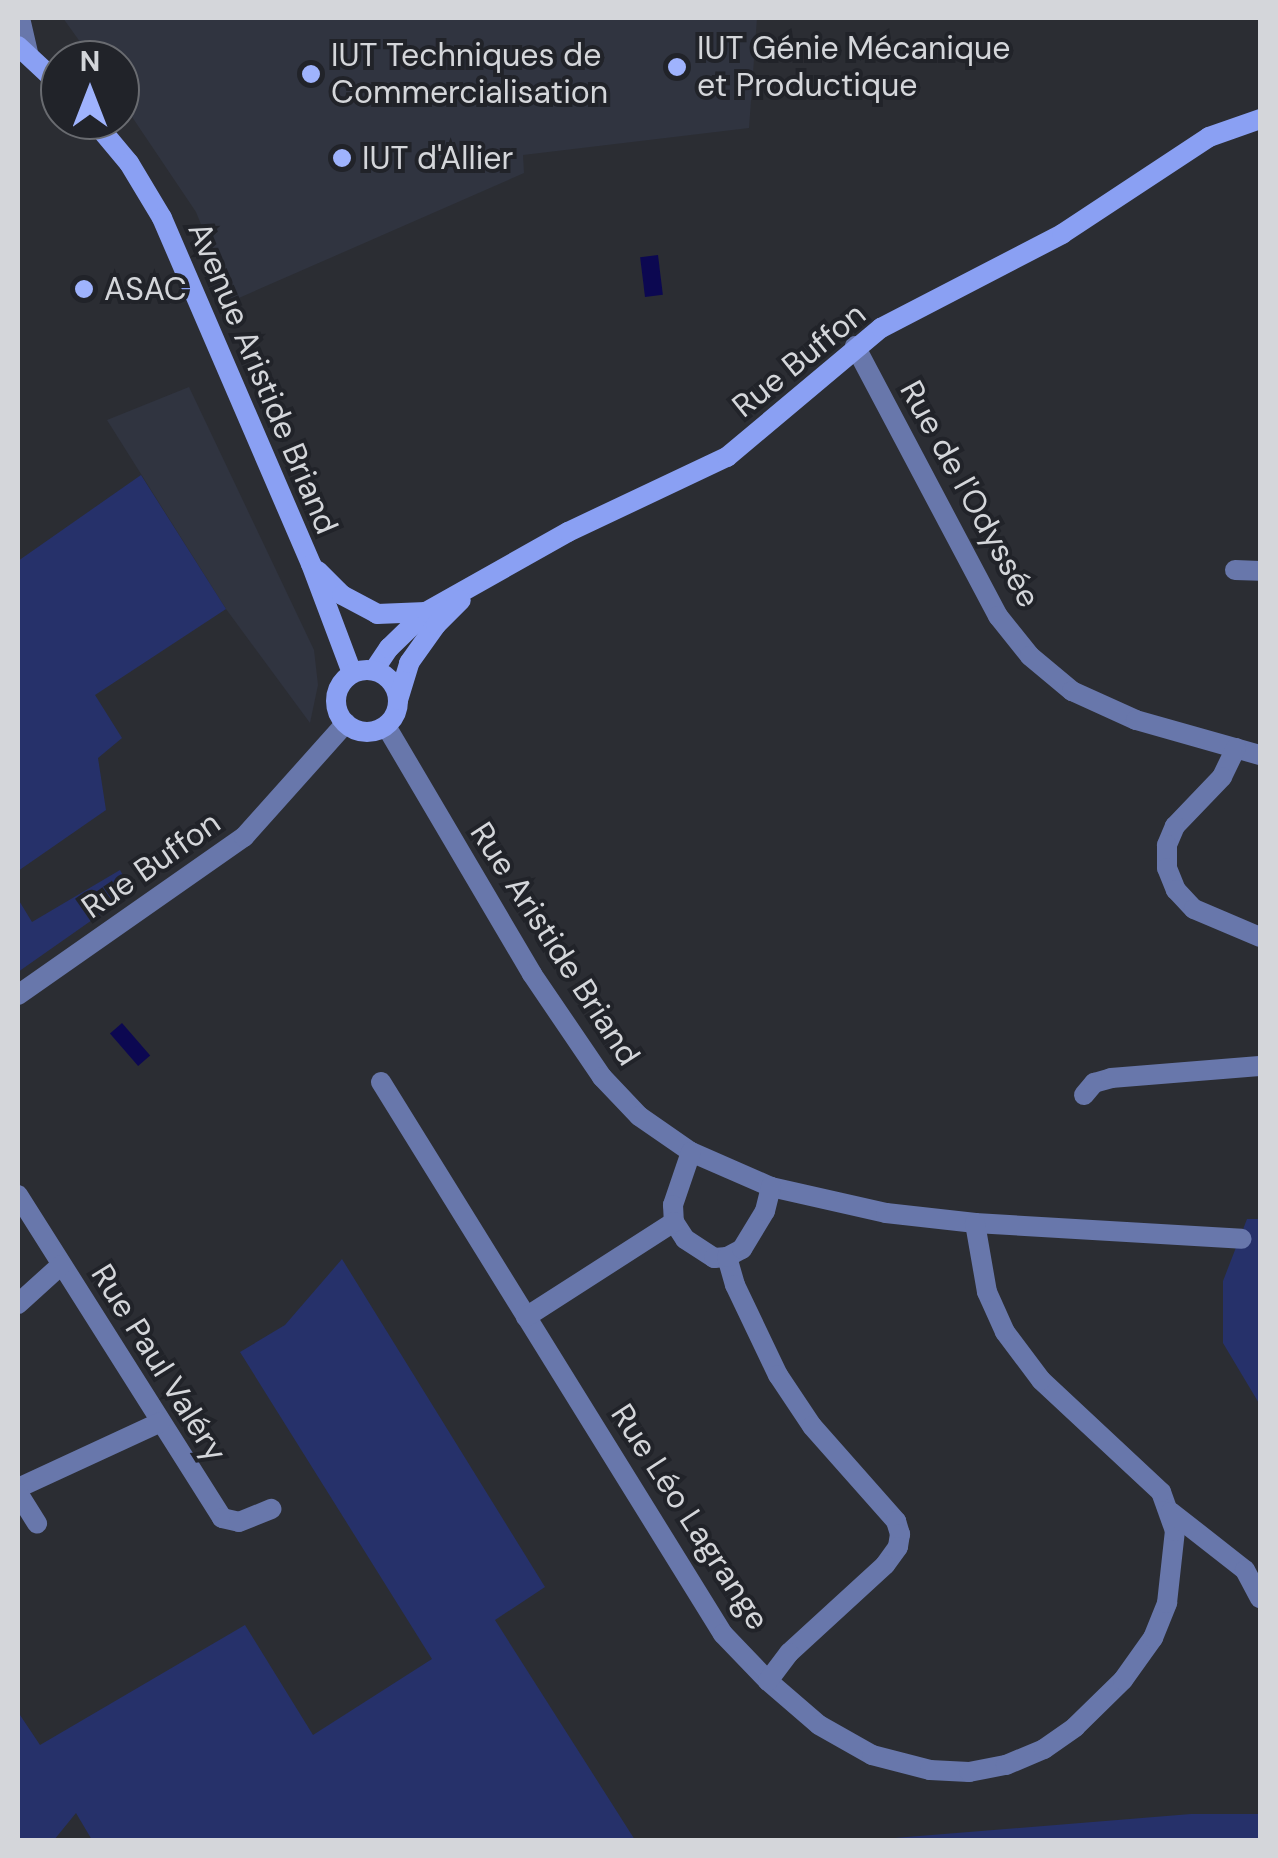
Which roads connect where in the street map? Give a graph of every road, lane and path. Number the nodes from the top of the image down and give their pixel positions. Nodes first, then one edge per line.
1 (20, 18) edge
2 (23, 50) edge
3 (1260, 118) edge
4 (110, 140) edge
5 (856, 346) junction
6 (311, 564) junction
7 (1236, 570) dead end
8 (1260, 571) edge
9 (476, 584) junction
10 (426, 612) junction
11 (374, 670) junction
12 (352, 674) junction
13 (398, 700) junction
14 (346, 723) junction
15 (386, 726) junction
16 (1236, 748) junction
17 (1260, 754) edge
18 (1260, 937) edge
19 (18, 996) edge
20 (1260, 1066) edge
21 (381, 1082) dead end
22 (1084, 1095) dead end
23 (691, 1152) junction
24 (771, 1186) junction
25 (18, 1195) edge
26 (674, 1222) junction
27 (975, 1223) junction
28 (1242, 1239) dead end
29 (727, 1257) junction
30 (61, 1265) junction
31 (18, 1304) edge
32 (526, 1317) junction
33 (161, 1422) junction
34 (18, 1491) edge
35 (272, 1509) dead end
36 (1171, 1512) junction
37 (37, 1523) dead end
38 (1260, 1598) edge
39 (768, 1681) junction

1 - 2 street
3 - 5 main road, Rue Buffon
4 - 6 main road, Avenue Aristide Briand
5 - 9 main road, Rue Buffon
5 - 16 street, Rue de l'Odyssée
6 - 10 main road
6 - 12 main road, Avenue Aristide Briand
7 - 8 street
9 - 10 main road, Rue Buffon
9 - 13 main road, Rue Buffon
10 - 11 main road, Rue Buffon
11 - 12 main road
11 - 13 main road
12 - 14 main road
13 - 15 main road
14 - 15 main road
14 - 19 street, Rue Buffon
15 - 23 street, Rue Aristide Briand
16 - 17 street, Rue de l'Odyssée
16 - 18 street
20 - 22 street
21 - 32 street, Rue Léo Lagrange
23 - 24 street, Rue Aristide Briand
23 - 26 street
24 - 27 street, Rue Aristide Briand
24 - 29 street
25 - 30 street, Rue Paul Valéry
26 - 29 street
26 - 32 street
27 - 28 street, Rue Aristide Briand
27 - 36 street
29 - 39 street
30 - 31 street
30 - 33 street, Rue Paul Valéry
32 - 39 street, Rue Léo Lagrange
33 - 34 street
33 - 35 street, Rue Paul Valéry
34 - 37 street
36 - 38 street
36 - 39 street, Rue Léo Lagrange

